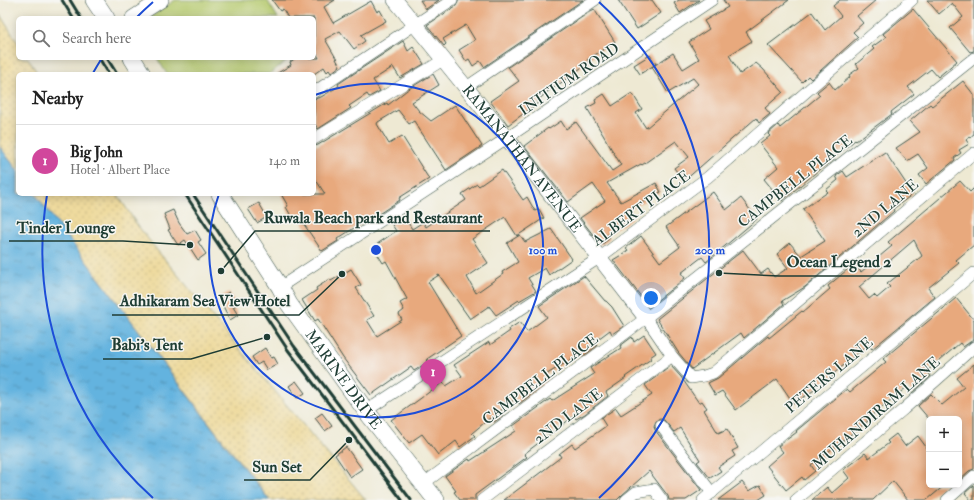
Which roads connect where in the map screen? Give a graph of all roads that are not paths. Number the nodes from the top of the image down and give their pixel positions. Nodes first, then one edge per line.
1 (94, 0) edge
2 (161, 0) edge
3 (395, 0) edge
4 (452, 0) edge
5 (595, 0) edge
6 (712, 0) edge
7 (912, 0) edge
8 (105, 16) edge
9 (136, 16) edge
10 (415, 24) junction
11 (974, 58) edge
12 (133, 60) edge
13 (443, 60) junction
14 (141, 72) edge
15 (465, 88) junction
16 (316, 91) edge
17 (316, 138) edge
18 (507, 138) junction
19 (974, 153) edge
20 (223, 196) edge
21 (599, 258) junction
22 (974, 273) edge
23 (280, 287) junction
24 (646, 318) junction
25 (974, 347) edge
26 (672, 356) junction
27 (366, 411) junction
28 (661, 426) dead end
29 (974, 476) edge
30 (423, 484) junction
31 (712, 493) junction
32 (436, 500) edge
33 (482, 500) edge
34 (626, 500) edge
35 (662, 500) edge
36 (703, 500) edge
37 (796, 500) edge
38 (947, 500) edge

1 - 8 main road
2 - 9 street
3 - 10 street, RAMANATHAN AVENUE
4 - 10 street
5 - 15 street
6 - 18 street, INITIUM ROAD
7 - 21 street, ALBERT PLACE
10 - 13 street, RAMANATHAN AVENUE
10 - 16 street
11 - 24 street, CAMPBELL PLACE
12 - 14 main road
13 - 15 street, RAMANATHAN AVENUE
13 - 17 street
15 - 18 street, RAMANATHAN AVENUE
18 - 21 street, RAMANATHAN AVENUE
18 - 23 street, INITIUM ROAD
19 - 26 street, 2ND LANE
20 - 23 main road, MARINE DRIVE
21 - 24 street, RAMANATHAN AVENUE
21 - 27 street, ALBERT PLACE
22 - 31 street, PETERS LANE
23 - 27 main road, MARINE DRIVE
24 - 26 street
24 - 30 street, CAMPBELL PLACE
25 - 37 street, MUHANDIRAM LANE
26 - 33 street, 2ND LANE
27 - 30 main road, MARINE DRIVE
28 - 31 street
29 - 38 street
30 - 32 main road, MARINE DRIVE
31 - 36 street, PETERS LANE
34 - 35 street

